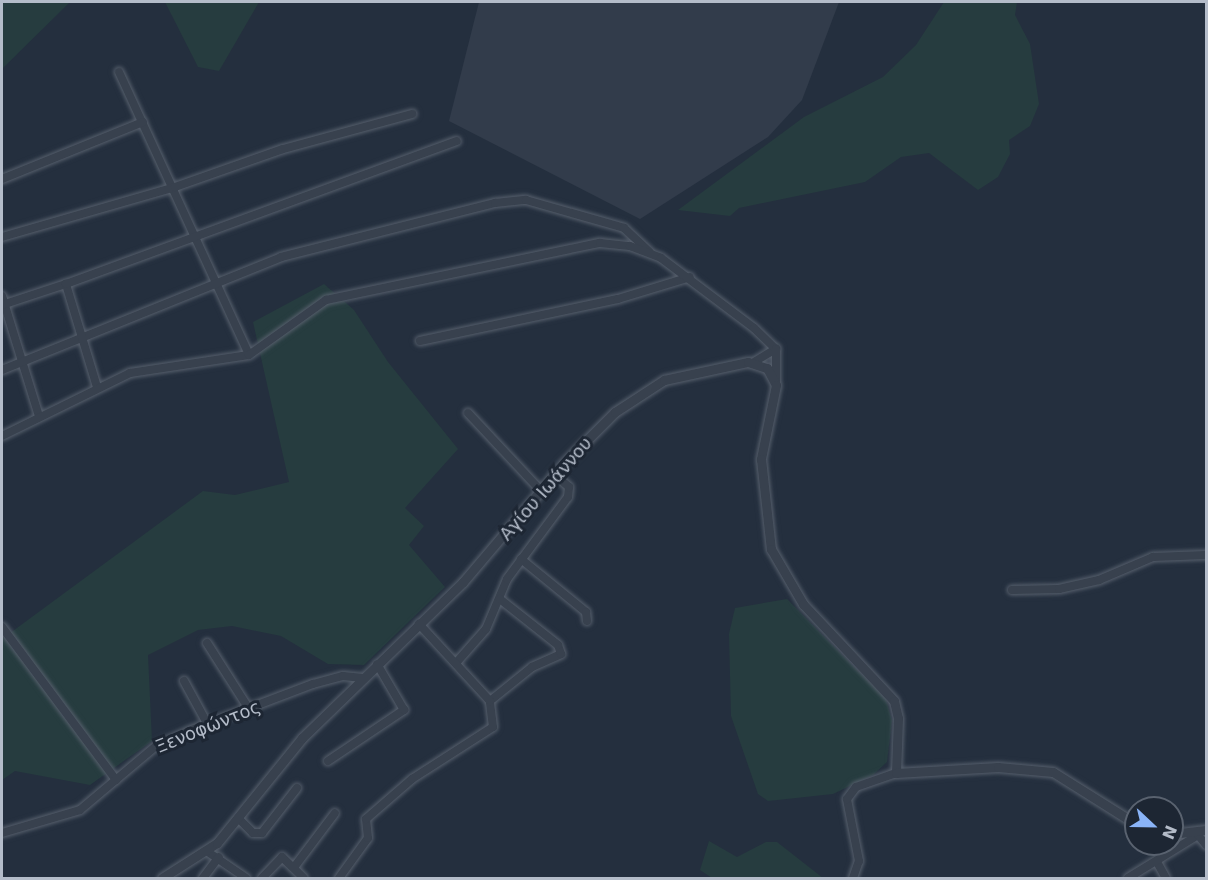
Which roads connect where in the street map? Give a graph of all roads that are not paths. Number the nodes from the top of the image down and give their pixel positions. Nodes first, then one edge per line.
1 (119, 72) dead end
2 (412, 114) dead end
3 (143, 122) junction
4 (457, 141) dead end
5 (2, 179) edge
6 (175, 187) junction
7 (2, 237) edge
8 (199, 238) junction
9 (650, 252) junction
10 (690, 278) junction
11 (218, 282) junction
12 (66, 284) junction
13 (2, 296) edge
14 (3, 305) edge
15 (81, 336) junction
16 (420, 341) dead end
17 (776, 349) junction
18 (249, 355) junction
19 (754, 362) junction
20 (23, 363) junction
21 (2, 370) edge
22 (776, 385) junction
23 (97, 387) junction
24 (468, 412) dead end
25 (39, 416) junction
26 (2, 434) edge
27 (554, 474) junction
28 (540, 490) junction
29 (1206, 555) edge
30 (521, 559) junction
31 (1012, 590) dead end
32 (500, 599) junction
33 (587, 621) dead end
34 (419, 624) junction
35 (2, 627) edge
36 (207, 643) dead end
37 (456, 663) junction
38 (377, 664) junction
39 (363, 678) junction
40 (184, 681) dead end
41 (490, 701) junction
42 (249, 709) junction
43 (208, 725) junction
44 (328, 761) dead end
45 (896, 773) junction
46 (116, 780) junction
47 (297, 788) dead end
48 (335, 813) dead end
49 (1124, 816) edge
50 (238, 818) junction
51 (2, 833) edge
52 (1202, 833) edge
53 (1184, 834) edge
54 (1206, 845) edge
55 (208, 852) junction
56 (219, 857) junction
57 (1157, 862) junction
58 (295, 866) junction
59 (162, 879) edge
60 (203, 879) edge
61 (246, 879) edge
62 (261, 879) edge
63 (304, 879) edge
64 (339, 879) edge
65 (853, 879) edge
66 (1128, 879) edge
67 (1166, 879) edge

1 - 3 street
2 - 6 street
3 - 5 street
3 - 6 street
4 - 8 street
6 - 7 street
6 - 8 street
8 - 11 street
8 - 12 street
9 - 10 street
9 - 11 street
9 - 18 street
10 - 16 street
10 - 17 street
11 - 15 street
11 - 18 street
12 - 14 street
12 - 15 street
13 - 14 street
14 - 20 street
15 - 20 street
15 - 23 street
17 - 19 street
17 - 22 street
18 - 23 street
19 - 22 street
19 - 27 street, Αγίου Ιωάννου
20 - 21 street
20 - 25 street
22 - 45 street
23 - 25 street
24 - 28 street
25 - 26 street
27 - 28 street, Αγίου Ιωάννου
27 - 30 street
28 - 34 street, Αγίου Ιωάννου
29 - 31 street
30 - 32 street
30 - 33 street
32 - 37 street
32 - 41 street
34 - 37 street
34 - 38 street, Αγίου Ιωάννου
35 - 46 street
36 - 42 street
37 - 41 street
38 - 39 street, Αγίου Ιωάννου
38 - 44 street
39 - 42 street, Ξενοφώντος
39 - 50 street, Αγίου Ιωάννου
40 - 43 street
41 - 64 street
42 - 43 street, Ξενοφώντος
43 - 46 street, Ξενοφώντος
45 - 49 street
45 - 65 street
46 - 51 street, Ξενοφώντος
47 - 50 street
48 - 58 street
50 - 55 street, Αγίου Ιωάννου
52 - 53 street
52 - 54 street
52 - 57 street
55 - 56 street
55 - 59 street, Αγίου Ιωάννου
56 - 60 street
56 - 61 street
57 - 66 street
57 - 67 street
58 - 62 street
58 - 63 street

